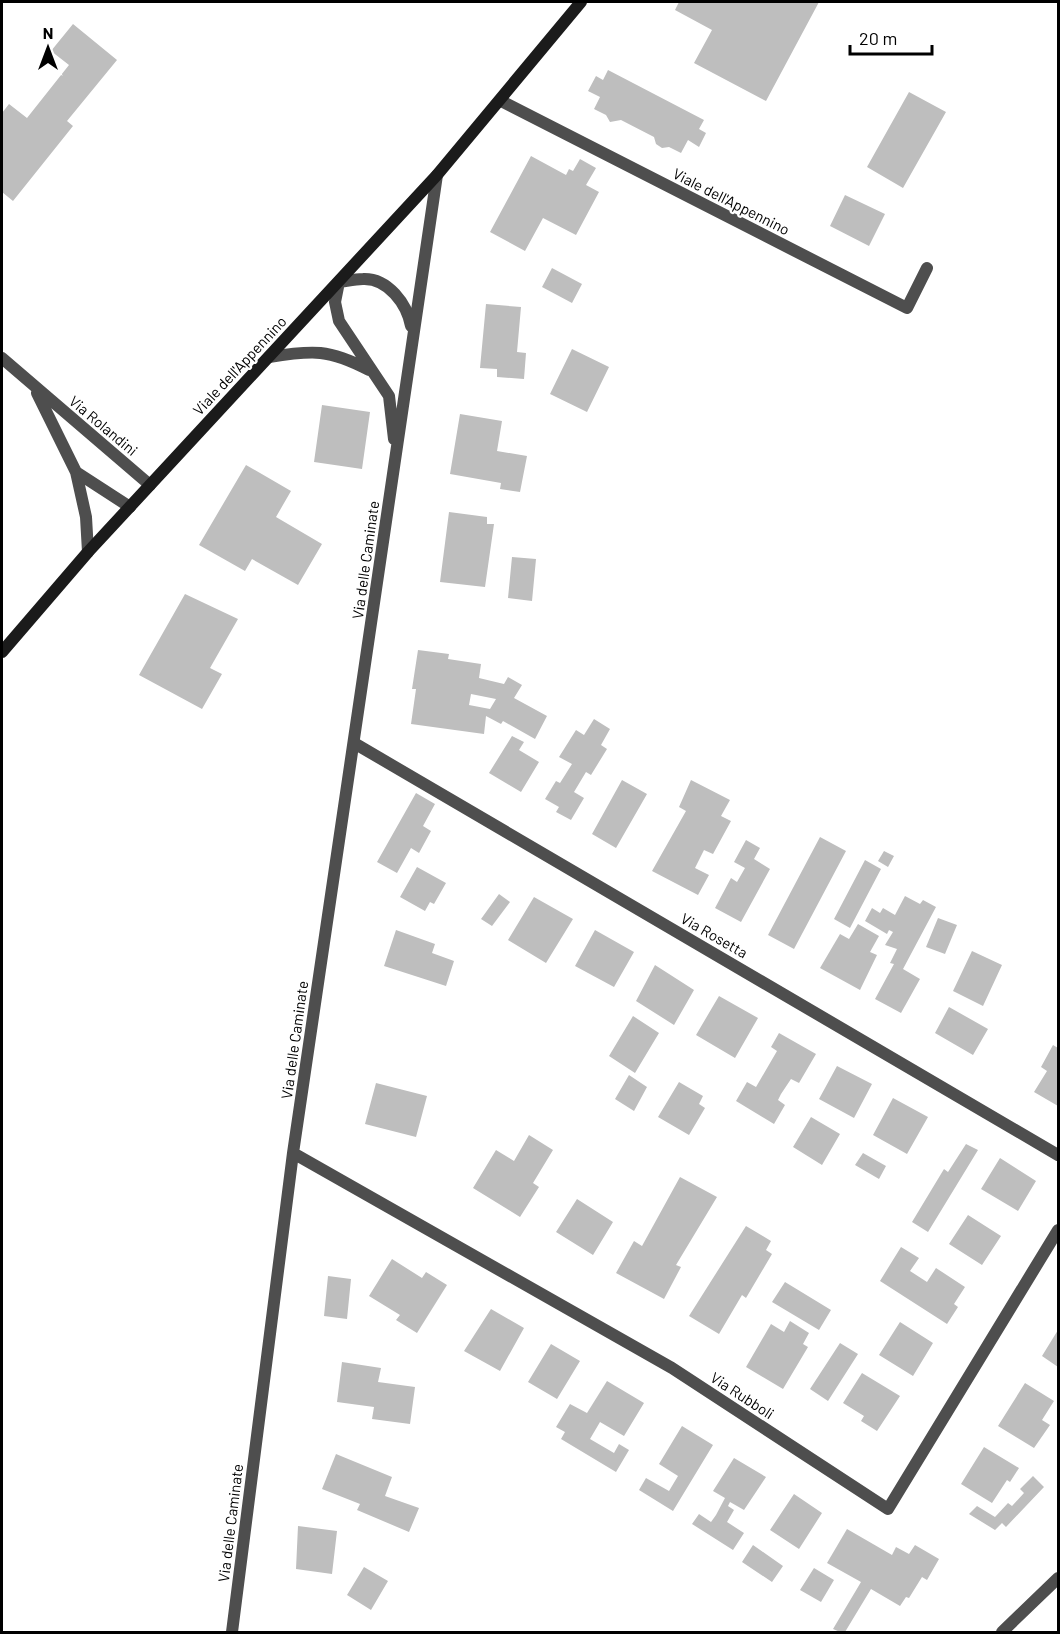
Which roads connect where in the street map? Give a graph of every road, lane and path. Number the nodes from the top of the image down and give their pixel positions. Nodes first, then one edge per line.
1 (581, 2) edge
2 (501, 101) junction
3 (437, 175) junction
4 (927, 268) dead end
5 (339, 282) junction
6 (413, 336) junction
7 (269, 357) junction
8 (2, 358) edge
9 (373, 372) junction
10 (36, 389) junction
11 (396, 454) junction
12 (76, 472) junction
13 (150, 485) junction
14 (129, 507) junction
15 (88, 552) junction
16 (2, 652) edge
17 (354, 743) junction
18 (293, 1153) junction
19 (1059, 1155) edge
20 (1059, 1230) edge
21 (1059, 1578) edge
22 (232, 1632) edge
23 (1002, 1632) edge

1 - 2 main road, Viale dell'Appennino
2 - 3 main road, Viale dell'Appennino
2 - 4 street, Viale dell'Appennino
3 - 5 main road, Viale dell'Appennino
3 - 6 street, Via delle Caminate
5 - 6 street, Via delle Caminate
5 - 7 main road, Viale dell'Appennino
5 - 9 street, Via delle Caminate
6 - 11 street, Via delle Caminate
7 - 9 street, Via delle Caminate
7 - 13 main road, Viale dell'Appennino
8 - 10 street, Via Rolandini
9 - 11 street, Via delle Caminate
10 - 12 street, Via Rolandini
10 - 13 street, Via Rolandini
11 - 17 street, Via delle Caminate
12 - 14 street
12 - 15 street, Via Rolandini
13 - 14 main road, Viale dell'Appennino
14 - 15 main road, Viale dell'Appennino
15 - 16 main road, Viale dell'Appennino
17 - 18 street, Via delle Caminate
17 - 19 street, Via Rosetta
18 - 20 street, Via Rubboli
18 - 22 street, Via delle Caminate
21 - 23 street

